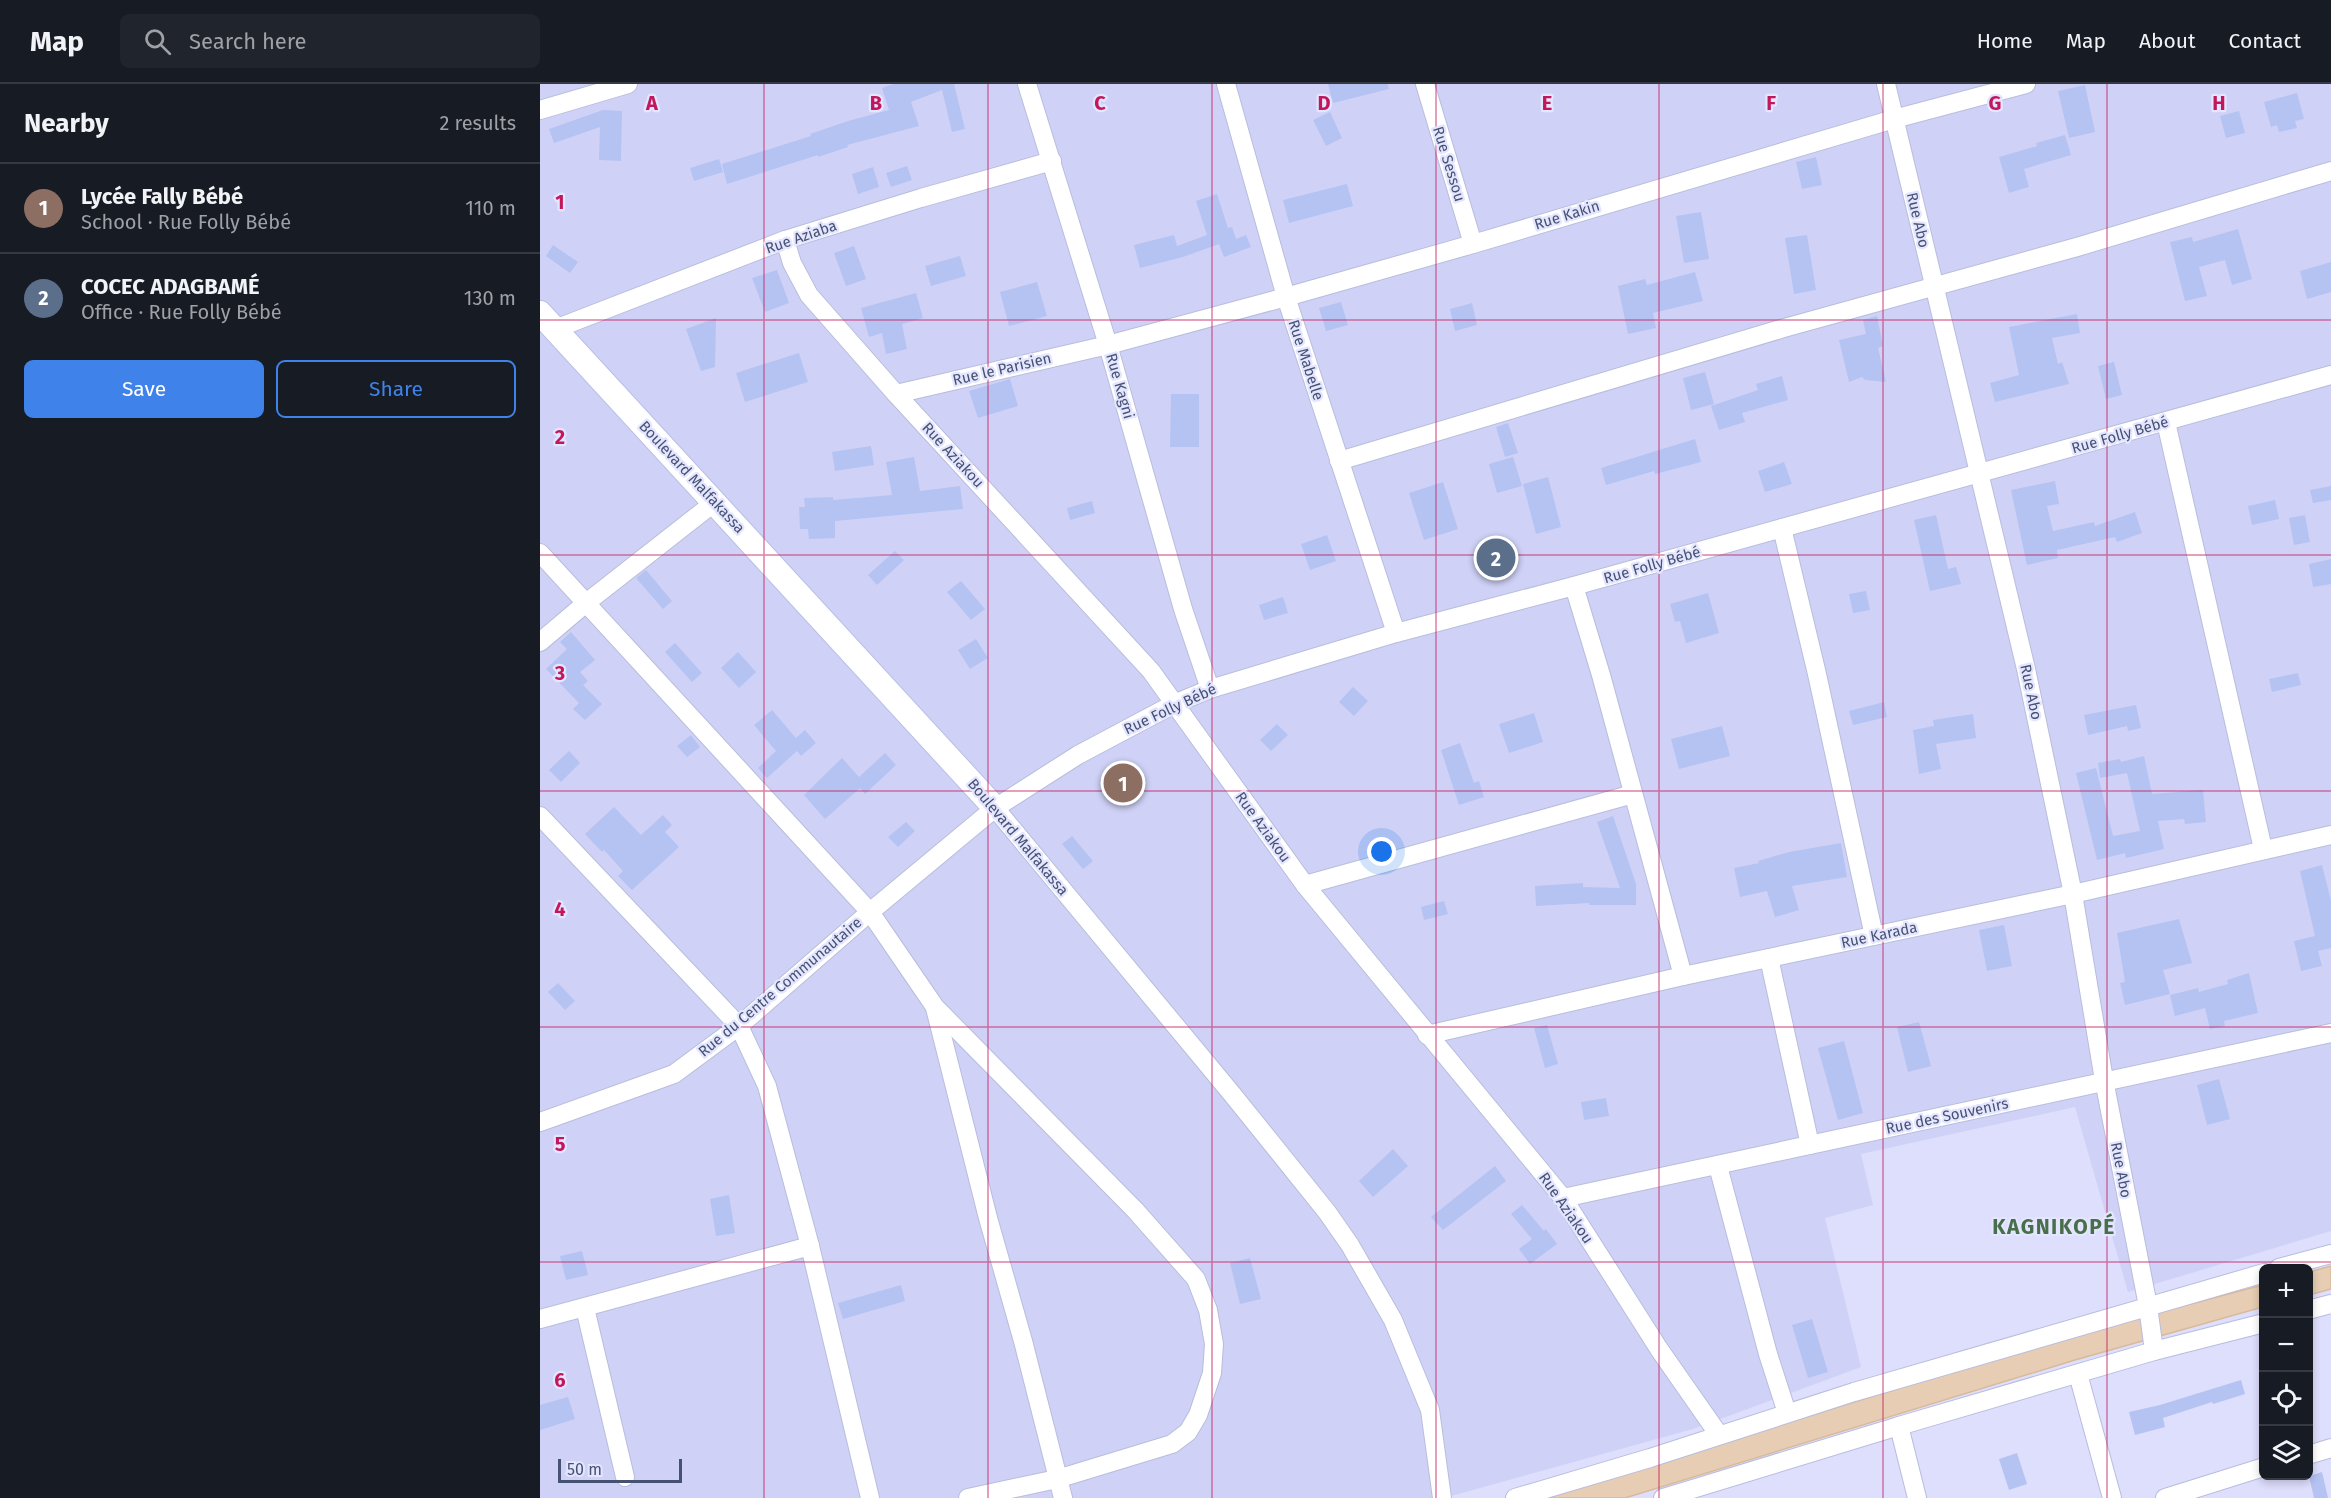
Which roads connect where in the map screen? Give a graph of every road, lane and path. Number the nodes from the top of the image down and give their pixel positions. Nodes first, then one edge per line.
1 (628, 84) edge
2 (1027, 84) edge
3 (1226, 84) edge
4 (1425, 84) edge
5 (1886, 84) edge
6 (2026, 84) edge
7 (540, 110) edge
8 (1894, 118) junction
9 (1052, 161) junction
10 (2331, 171) edge
11 (786, 240) junction
12 (1473, 244) junction
13 (1934, 288) junction
14 (1286, 297) junction
15 (548, 321) edge
16 (1108, 345) junction
17 (2331, 375) edge
18 (896, 394) junction
19 (2166, 422) junction
20 (1339, 461) junction
21 (1980, 474) junction
22 (715, 502) junction
23 (1782, 528) junction
24 (540, 552) edge
25 (1574, 586) junction
26 (586, 603) junction
27 (1396, 633) junction
28 (540, 642) edge
29 (1210, 689) junction
30 (1174, 704) junction
31 (1633, 794) junction
32 (995, 808) junction
33 (540, 816) edge
34 (2331, 835) edge
35 (2263, 849) junction
36 (1305, 885) junction
37 (2073, 894) junction
38 (870, 912) junction
39 (1874, 936) junction
40 (1768, 958) junction
41 (1683, 976) junction
42 (935, 1007) junction
43 (739, 1026) junction
44 (2331, 1033) edge
45 (1427, 1035) junction
46 (2104, 1080) junction
47 (542, 1118) edge
48 (1810, 1145) junction
49 (1718, 1166) junction
50 (1563, 1198) junction
51 (810, 1246) junction
52 (2331, 1254) edge
53 (2296, 1264) edge
54 (2259, 1274) edge
55 (2331, 1304) edge
56 (2148, 1306) junction
57 (585, 1308) junction
58 (2313, 1309) edge
59 (540, 1319) edge
60 (2259, 1324) edge
61 (2154, 1351) junction
62 (2078, 1374) junction
63 (1787, 1413) junction
64 (1899, 1426) junction
65 (1719, 1435) junction
66 (2331, 1449) edge
67 (2313, 1454) edge
68 (2259, 1469) edge
69 (625, 1477) dead end
70 (1058, 1479) junction
71 (870, 1498) edge
72 (968, 1498) edge
73 (1063, 1498) edge
74 (1442, 1498) edge
75 (1515, 1498) edge
76 (1663, 1498) edge
77 (1917, 1498) edge
78 (2112, 1498) edge
79 (2165, 1498) edge

1 - 7 street
2 - 9 street, Rue Kagni
3 - 14 street, Rue Mabelle
4 - 12 street, Rue Sessou
5 - 8 street, Rue Abo
6 - 8 street, Rue Kakin
8 - 12 street, Rue Kakin
8 - 13 street, Rue Abo
9 - 11 street, Rue Aziaba
9 - 16 street, Rue Kagni
10 - 13 street
11 - 15 street, Rue Aziaba
11 - 18 street, Rue Aziakou
12 - 14 street, Rue Kakin
13 - 20 street
13 - 21 street, Rue Abo
14 - 16 street, Rue Kakin
14 - 20 street, Rue Mabelle
15 - 22 street, Boulevard Malfakassa
16 - 18 street, Rue le Parisien
16 - 29 street, Rue Kagni
17 - 19 street, Rue Folly Bébé
18 - 30 street, Rue Aziakou
19 - 21 street, Rue Folly Bébé
19 - 35 street
20 - 27 street, Rue Mabelle
21 - 23 street, Rue Folly Bébé
21 - 37 street, Rue Abo
22 - 26 street
22 - 32 street, Boulevard Malfakassa
23 - 25 street, Rue Folly Bébé
23 - 39 street
24 - 26 street
25 - 27 street, Rue Folly Bébé
25 - 31 street
26 - 28 street
26 - 38 street
27 - 29 street, Rue Folly Bébé
29 - 30 street, Rue Folly Bébé
30 - 32 street, Rue Folly Bébé
30 - 36 street, Rue Aziakou
31 - 36 street
31 - 41 street
32 - 38 street, Rue du Centre Communautaire
32 - 74 street, Boulevard Malfakassa
33 - 43 street
34 - 35 street, Rue Karada
35 - 37 street, Rue Karada
36 - 45 street, Rue Aziakou
37 - 39 street, Rue Karada
37 - 46 street, Rue Abo
38 - 42 street
38 - 43 street, Rue du Centre Communautaire
39 - 40 street, Rue Karada
40 - 41 street, Rue Karada
40 - 48 street
41 - 45 street, Rue Karada
42 - 70 street
42 - 70 street
43 - 47 street, Rue du Centre Communautaire
43 - 51 street
44 - 46 street, Rue des Souvenirs
45 - 50 street, Rue Aziakou
46 - 48 street, Rue des Souvenirs
46 - 56 street, Rue Abo
48 - 49 street, Rue des Souvenirs
49 - 50 street, Rue des Souvenirs
49 - 63 street
50 - 65 street, Rue Aziakou
51 - 57 street
51 - 71 street
52 - 53 street
54 - 56 street
55 - 58 street
56 - 61 street, Rue Abo
56 - 63 street
57 - 59 street
57 - 69 street
60 - 61 street
61 - 62 street
62 - 64 street
62 - 78 street
63 - 65 street
64 - 76 street
64 - 77 street
65 - 75 street
66 - 67 street
68 - 79 street
70 - 72 street
70 - 73 street

